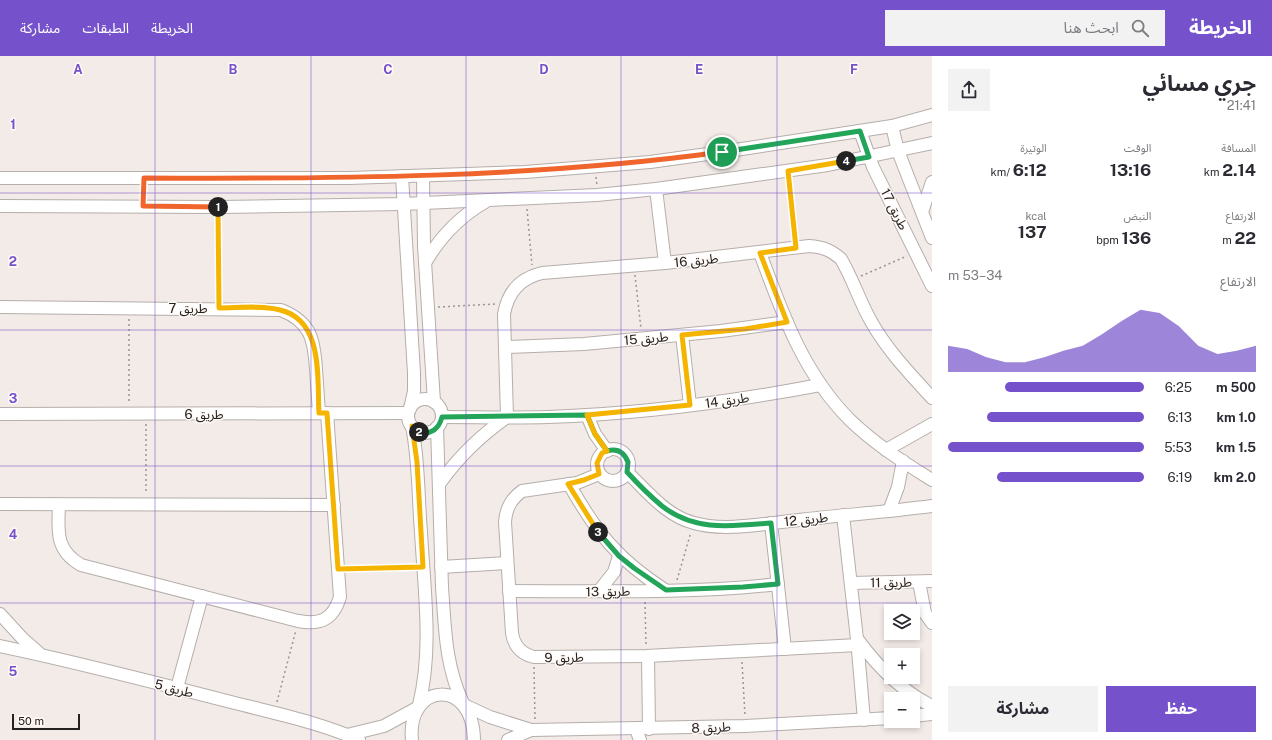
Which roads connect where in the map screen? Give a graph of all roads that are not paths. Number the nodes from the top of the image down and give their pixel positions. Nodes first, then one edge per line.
1 (932, 115) edge
2 (892, 126) junction
3 (860, 131) junction
4 (932, 143) edge
5 (898, 151) junction
6 (869, 157) junction
7 (402, 176) junction
8 (423, 176) junction
9 (0, 178) edge
10 (932, 182) edge
11 (656, 189) junction
12 (487, 201) junction
13 (403, 204) junction
14 (423, 204) junction
15 (0, 206) edge
16 (922, 212) junction
17 (932, 238) edge
18 (760, 253) junction
19 (426, 263) junction
20 (665, 263) junction
21 (932, 286) edge
22 (0, 307) edge
23 (787, 322) junction
24 (682, 335) junction
25 (505, 347) junction
26 (820, 385) junction
27 (932, 398) edge
28 (434, 402) junction
29 (690, 405) junction
30 (409, 411) junction
31 (323, 413) junction
32 (0, 414) edge
33 (587, 415) junction
34 (507, 417) junction
35 (440, 422) junction
36 (932, 424) edge
37 (412, 426) junction
38 (886, 450) junction
39 (607, 451) junction
40 (903, 462) junction
41 (627, 472) junction
42 (599, 474) junction
43 (932, 480) edge
44 (440, 483) junction
45 (568, 484) junction
46 (0, 504) edge
47 (59, 505) junction
48 (334, 506) junction
49 (932, 506) edge
50 (889, 511) junction
51 (843, 516) junction
52 (771, 523) junction
53 (619, 556) junction
54 (507, 563) junction
55 (441, 567) junction
56 (932, 581) edge
57 (919, 582) junction
58 (851, 583) junction
59 (778, 584) junction
60 (670, 590) junction
61 (509, 591) junction
62 (599, 591) junction
63 (202, 596) junction
64 (0, 614) edge
65 (932, 623) edge
66 (857, 642) junction
67 (0, 646) edge
68 (785, 649) junction
69 (41, 655) junction
70 (647, 656) junction
71 (177, 688) junction
72 (464, 704) junction
73 (418, 706) junction
74 (932, 706) edge
75 (932, 714) edge
76 (920, 715) edge
77 (884, 719) edge
78 (864, 720) junction
79 (671, 728) junction
80 (649, 729) junction
81 (533, 730) junction
82 (638, 734) edge
83 (347, 737) edge
84 (359, 740) edge
85 (412, 740) edge
86 (474, 740) edge
87 (508, 740) edge
88 (662, 740) edge

1 - 2 street
2 - 3 street
2 - 5 street, طريق 17
3 - 6 street, طريق 17
3 - 8 street
4 - 5 street
5 - 6 street
5 - 16 street, طريق 17
6 - 11 street
6 - 21 street, طريق 17
7 - 8 street
7 - 9 street
7 - 13 street
8 - 14 street
10 - 16 street
11 - 12 street
11 - 20 street
12 - 14 street
12 - 19 street
13 - 14 street
13 - 15 street
13 - 30 street
14 - 19 street
16 - 17 street, طريق 17
18 - 20 street, طريق 16
18 - 23 street
18 - 27 street, طريق 16
19 - 28 street
20 - 25 street, طريق 16
22 - 31 street, طريق 7
23 - 24 street, طريق 15
23 - 26 street
24 - 25 street, طريق 15
24 - 29 street
25 - 34 street
26 - 29 street, طريق 14
26 - 38 street
28 - 30 street
28 - 35 street
29 - 33 street, طريق 14
30 - 31 street, طريق 6
30 - 37 street
31 - 32 street, طريق 6
31 - 48 street, طريق 7
33 - 34 street, طريق 14
33 - 39 street
34 - 35 street, طريق 14
34 - 44 street
35 - 37 street
35 - 44 street
36 - 38 street
37 - 73 street
38 - 40 street
39 - 41 street
39 - 42 street
40 - 43 street
40 - 50 street
41 - 42 street
41 - 52 street, طريق 12
42 - 45 street, طريق 9
44 - 55 street
45 - 53 street
45 - 54 street, طريق 9
46 - 47 street
47 - 48 street
47 - 63 street, طريق 7
48 - 63 street, طريق 7
49 - 50 street, طريق 12
50 - 51 street, طريق 12
51 - 52 street, طريق 12
51 - 58 street
52 - 59 street
53 - 60 street
53 - 62 street
54 - 55 street
54 - 61 street, طريق 9
55 - 72 street
56 - 57 street, طريق 11
57 - 58 street, طريق 11
57 - 65 street
58 - 66 street
59 - 60 street, طريق 13
59 - 68 street
60 - 62 street, طريق 13
61 - 62 street, طريق 13
61 - 70 street, طريق 9
63 - 71 street
64 - 69 street
66 - 68 street, طريق 9
66 - 74 street
66 - 78 street
67 - 69 street, طريق 5
68 - 70 street, طريق 9
69 - 71 street, طريق 5
70 - 80 street
71 - 83 street, طريق 5
72 - 73 street, طريق 5
72 - 81 street, طريق 8
72 - 86 street
73 - 83 street, طريق 5
73 - 85 street
75 - 76 street
77 - 78 street, طريق 8
78 - 79 street, طريق 8
79 - 80 street, طريق 8
79 - 88 street
80 - 82 street, طريق 8
81 - 82 street, طريق 8
81 - 87 street, طريق 8
83 - 84 street, طريق 5

